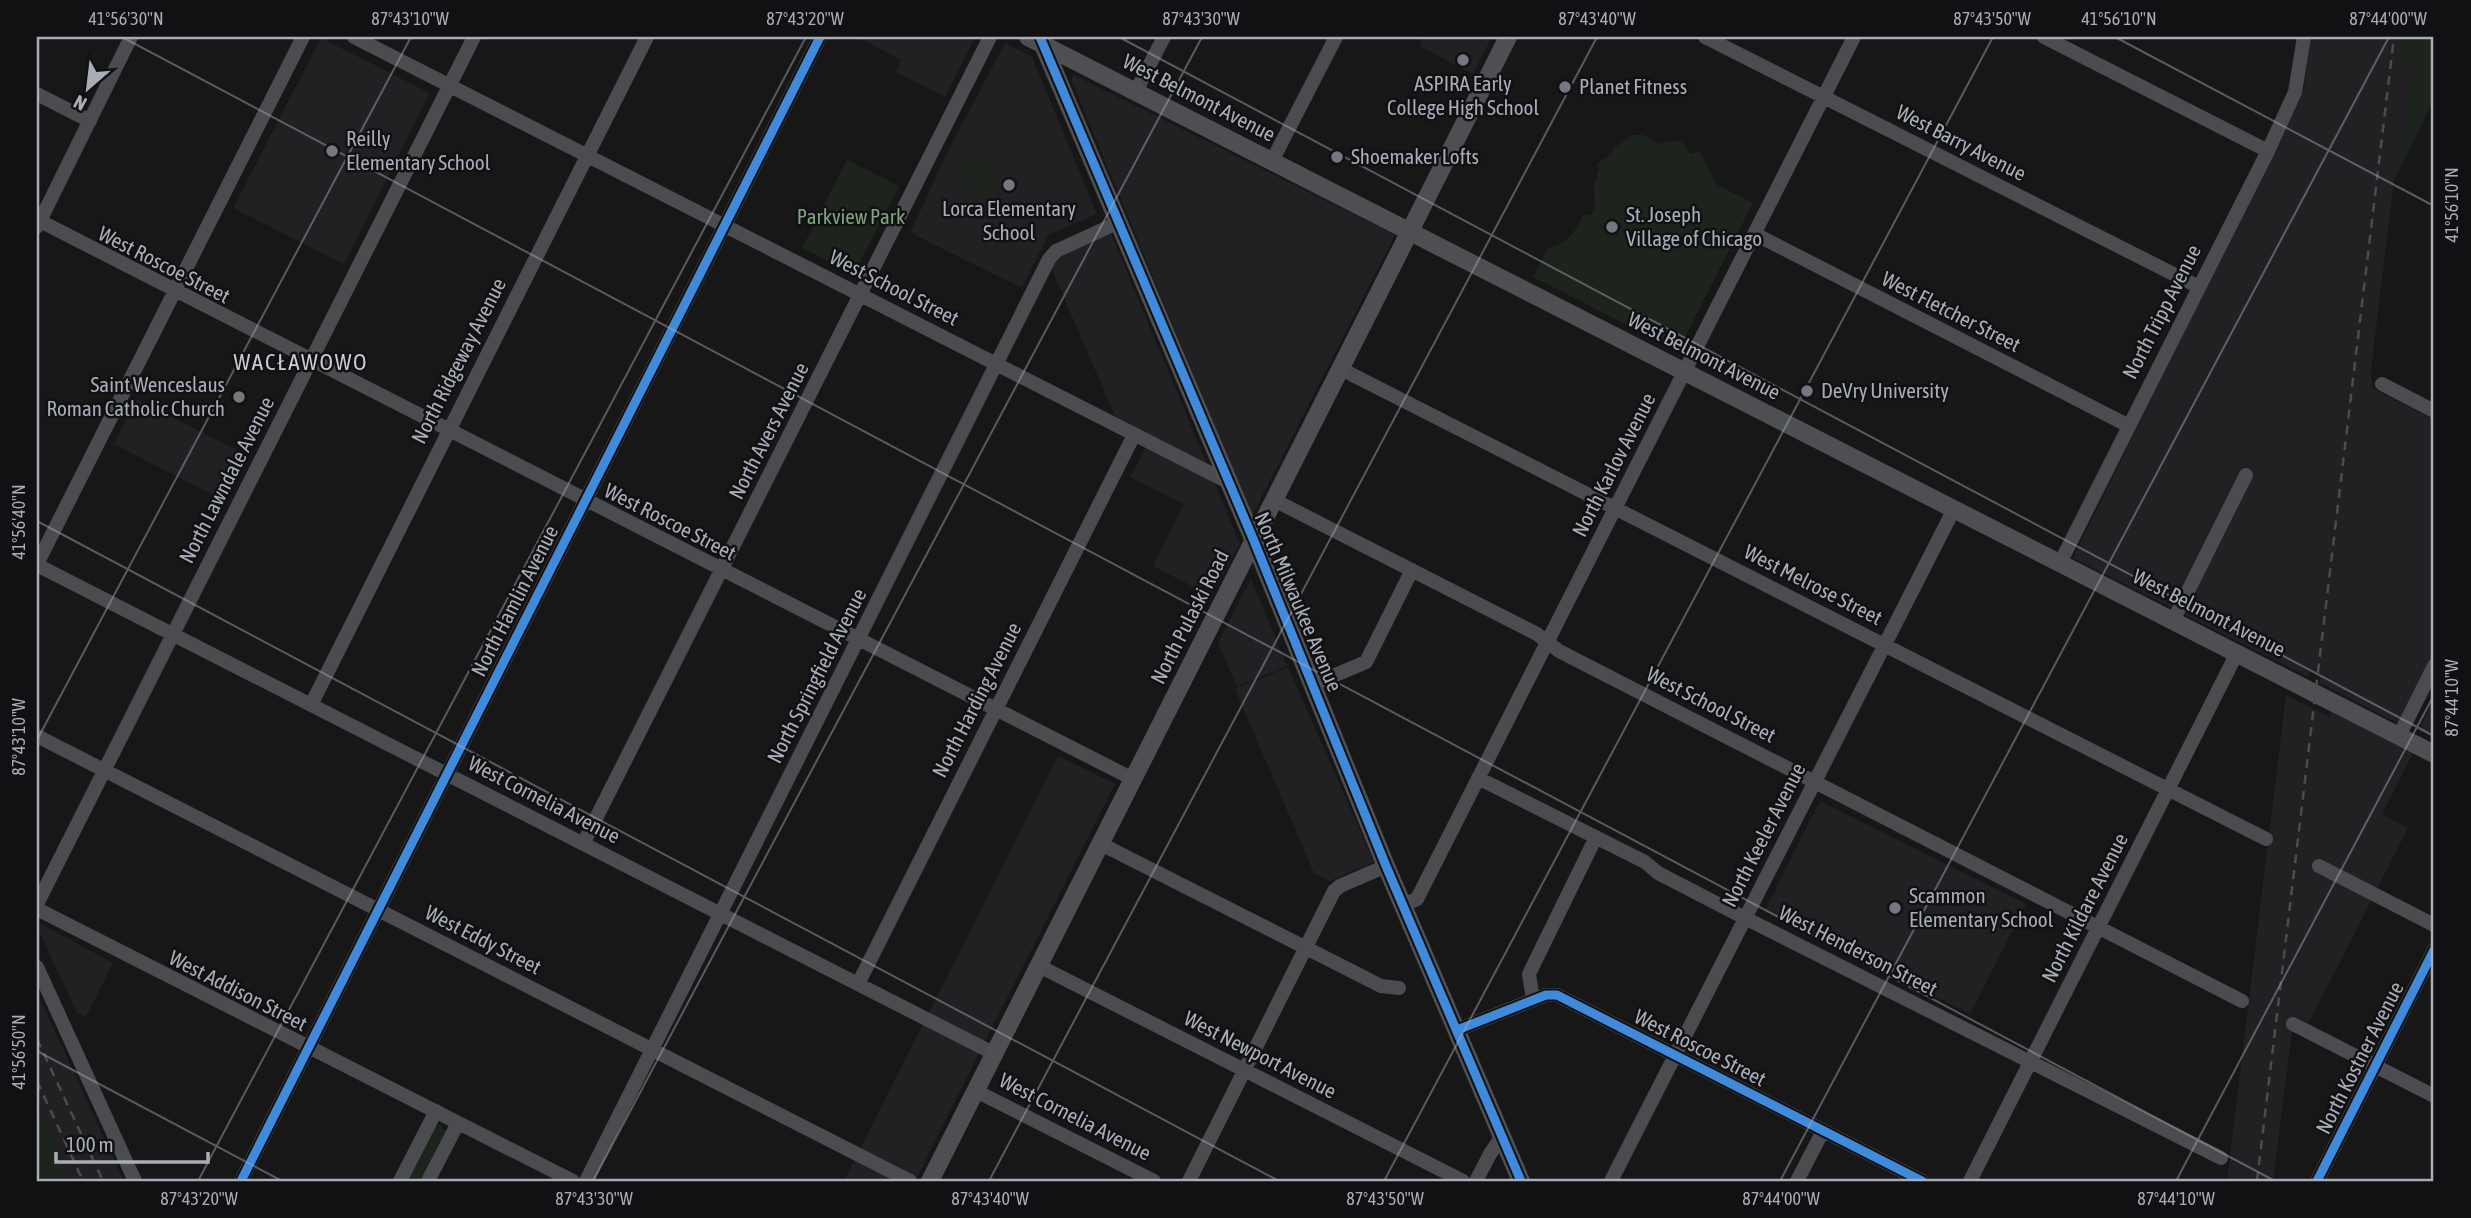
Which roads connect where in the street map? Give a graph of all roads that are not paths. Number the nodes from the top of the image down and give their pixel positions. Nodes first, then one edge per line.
1 (131, 37) edge
2 (303, 37) edge
3 (354, 37) edge
4 (474, 37) edge
5 (647, 37) edge
6 (820, 37) edge
7 (990, 37) edge
8 (1164, 37) edge
9 (1336, 37) edge
10 (1508, 37) edge
11 (1705, 37) edge
12 (1854, 37) edge
13 (2044, 37) edge
14 (2304, 37) edge
15 (1037, 39) edge
16 (450, 85) junction
17 (1136, 92) junction
18 (37, 94) edge
19 (1824, 97) junction
20 (89, 121) junction
21 (2268, 150) junction
22 (586, 156) junction
23 (1272, 161) junction
24 (1117, 222) junction
25 (38, 225) edge
26 (725, 225) junction
27 (1410, 231) junction
28 (1755, 234) junction
29 (2199, 287) junction
30 (175, 289) junction
31 (861, 295) junction
32 (311, 360) junction
33 (997, 365) junction
34 (1341, 369) junction
35 (1685, 372) junction
36 (2382, 384) dead end
37 (2434, 411) edge
38 (2129, 426) junction
39 (448, 429) junction
40 (1135, 435) junction
41 (2246, 475) dead end
42 (1228, 482) junction
43 (586, 500) junction
44 (1275, 500) junction
45 (1616, 508) junction
46 (1954, 509) junction
47 (1254, 541) junction
48 (2060, 563) junction
49 (37, 565) edge
50 (723, 569) junction
51 (1412, 570) junction
52 (2173, 621) junction
53 (173, 635) junction
54 (859, 638) junction
55 (1547, 642) junction
56 (1885, 644) junction
57 (2236, 653) junction
58 (2434, 666) edge
59 (1314, 684) junction
60 (311, 705) junction
61 (996, 709) junction
62 (37, 736) edge
63 (2399, 736) junction
64 (2434, 754) edge
65 (104, 770) junction
66 (447, 775) junction
67 (1478, 778) junction
68 (1133, 779) junction
69 (1815, 782) junction
70 (2168, 788) junction
71 (1596, 837) junction
72 (2266, 839) dead end
73 (583, 844) junction
74 (1101, 844) junction
75 (1386, 866) junction
76 (2319, 866) dead end
77 (1403, 905) junction
78 (37, 906) edge
79 (379, 910) junction
80 (721, 914) junction
81 (1745, 918) junction
82 (2434, 925) edge
83 (2099, 927) junction
84 (1306, 948) junction
85 (2434, 950) edge
86 (1039, 966) junction
87 (37, 967) edge
88 (858, 984) junction
89 (1399, 988) dead end
90 (1533, 1000) junction
91 (2242, 1001) dead end
92 (2293, 1024) dead end
93 (1457, 1030) junction
94 (309, 1047) junction
95 (652, 1050) junction
96 (995, 1054) junction
97 (1675, 1055) junction
98 (2030, 1062) junction
99 (2375, 1066) junction
100 (1244, 1071) junction
101 (976, 1091) junction
102 (2434, 1096) edge
103 (436, 1111) junction
104 (458, 1123) junction
105 (1823, 1131) junction
106 (1502, 1136) junction
107 (2221, 1158) dead end
108 (135, 1181) edge
109 (241, 1181) edge
110 (400, 1181) edge
111 (428, 1181) edge
112 (573, 1181) edge
113 (586, 1181) edge
114 (910, 1181) edge
115 (930, 1181) edge
116 (1154, 1181) edge
117 (1189, 1181) edge
118 (1463, 1181) edge
119 (1476, 1181) edge
120 (1521, 1181) edge
121 (1611, 1181) edge
122 (1797, 1181) edge
123 (1922, 1181) edge
124 (1970, 1181) edge
125 (2317, 1181) edge

1 - 20 street
2 - 30 street
3 - 16 street, West School Street
4 - 16 street, North Lawndale Avenue
5 - 22 street, North Ridgeway Avenue
6 - 26 street, North Hamlin Avenue
7 - 31 street, North Avers Avenue
8 - 17 street
9 - 23 street
10 - 27 main road, North Pulaski Road
11 - 19 street, West Barry Avenue
12 - 19 street, North Karlov Avenue
13 - 21 street
14 - 21 street, North Tripp Avenue
15 - 17 main road, West Belmont Avenue
15 - 24 main road, North Milwaukee Avenue
16 - 22 street, West School Street
16 - 32 street, North Lawndale Avenue
17 - 23 main road, West Belmont Avenue
18 - 20 street
19 - 28 street, North Karlov Avenue
19 - 29 street, West Barry Avenue
20 - 25 street
21 - 29 street, North Tripp Avenue
22 - 26 street, West School Street
22 - 39 street, North Ridgeway Avenue
23 - 27 main road, West Belmont Avenue
24 - 33 street, North Springfield Avenue
24 - 42 main road, North Milwaukee Avenue
25 - 30 street, West Roscoe Street
26 - 31 street, West School Street
26 - 43 street, North Hamlin Avenue
27 - 34 main road, North Pulaski Road
27 - 35 main road, West Belmont Avenue
28 - 35 street, North Karlov Avenue
28 - 38 street, West Fletcher Street
29 - 38 street, North Tripp Avenue
30 - 32 street, West Roscoe Street
30 - 49 street
31 - 33 street, West School Street
31 - 50 street, North Avers Avenue
32 - 39 street, West Roscoe Street
32 - 53 street, North Lawndale Avenue
33 - 40 street, West School Street
33 - 54 street, North Springfield Avenue
34 - 44 main road, North Pulaski Road
34 - 45 street, West Melrose Street
35 - 45 street, North Karlov Avenue
35 - 46 main road, West Belmont Avenue
36 - 37 street
38 - 48 street, North Tripp Avenue
39 - 43 street, West Roscoe Street
39 - 60 street, North Ridgeway Avenue
40 - 42 street, West School Street
40 - 61 street, North Harding Avenue
41 - 52 street
42 - 47 main road, North Milwaukee Avenue
43 - 50 street, West Roscoe Street
43 - 66 street, North Hamlin Avenue
44 - 47 main road, North Pulaski Road
44 - 51 street, West School Street
45 - 55 street, North Karlov Avenue
45 - 56 street, West Melrose Street
46 - 48 main road, West Belmont Avenue
46 - 56 street, North Keeler Avenue
47 - 59 main road, North Milwaukee Avenue
47 - 68 main road, North Pulaski Road
48 - 52 main road, West Belmont Avenue
49 - 53 street, West Cornelia Avenue
50 - 54 street, West Roscoe Street
50 - 73 street, North Avers Avenue
51 - 55 street, West School Street
51 - 59 street
52 - 57 main road, West Belmont Avenue
53 - 60 street, West Cornelia Avenue
53 - 65 street, North Lawndale Avenue
54 - 61 street, West Roscoe Street
54 - 80 street, North Springfield Avenue
55 - 67 street, North Karlov Avenue
55 - 69 street, West School Street
56 - 69 street, North Keeler Avenue
56 - 70 street, West Melrose Street
57 - 63 main road, West Belmont Avenue
57 - 70 street, North Kildare Avenue
58 - 63 street
59 - 75 main road, North Milwaukee Avenue
60 - 66 street, West Cornelia Avenue
61 - 68 street, West Roscoe Street
61 - 88 street, North Harding Avenue
62 - 65 street, West Eddy Street
63 - 64 main road, West Belmont Avenue
65 - 78 street, North Lawndale Avenue
65 - 79 street, West Eddy Street
66 - 73 street, West Cornelia Avenue
66 - 79 street, North Hamlin Avenue
67 - 71 street, West Henderson Street
67 - 77 street, North Karlov Avenue
68 - 74 main road, North Pulaski Road
69 - 81 street, North Keeler Avenue
69 - 83 street, West School Street
70 - 72 street, West Melrose Street
70 - 83 street, North Kildare Avenue
71 - 81 street, West Henderson Street
71 - 90 street
73 - 80 street, West Cornelia Avenue
74 - 84 street
74 - 86 main road, North Pulaski Road
75 - 77 main road, North Milwaukee Avenue
75 - 84 street
76 - 82 street
77 - 93 main road, North Milwaukee Avenue
78 - 94 street, West Addison Street
79 - 94 street, North Hamlin Avenue
79 - 95 street, West Eddy Street
80 - 88 street, West Cornelia Avenue
80 - 95 street, North Springfield Avenue
81 - 97 street, North Keeler Avenue
81 - 98 street, West Henderson Street
83 - 91 street, West School Street
83 - 98 street, North Kildare Avenue
84 - 89 street
84 - 100 street
85 - 99 street, North Kostner Avenue
86 - 96 main road, North Pulaski Road
86 - 100 street, West Newport Avenue
87 - 108 street
88 - 96 street, West Cornelia Avenue
90 - 93 street, West Roscoe Street
90 - 97 street, West Roscoe Street
92 - 99 street
93 - 106 main road, North Milwaukee Avenue
94 - 103 street, West Addison Street
94 - 109 street, North Hamlin Avenue
95 - 113 street, North Springfield Avenue
95 - 114 street, West Eddy Street
96 - 101 main road, North Pulaski Road
97 - 105 street, West Roscoe Street
97 - 121 street, North Keeler Avenue
98 - 107 street, West Henderson Street
98 - 124 street, North Kildare Avenue
99 - 102 street
99 - 125 street, North Kostner Avenue
100 - 117 street
100 - 118 street, West Newport Avenue
101 - 115 main road, North Pulaski Road
101 - 116 street, West Cornelia Avenue
103 - 104 street, West Addison Street
103 - 110 street
104 - 111 street
104 - 112 street, West Addison Street
105 - 122 street
105 - 123 street, West Roscoe Street
106 - 119 street
106 - 120 main road, North Milwaukee Avenue

